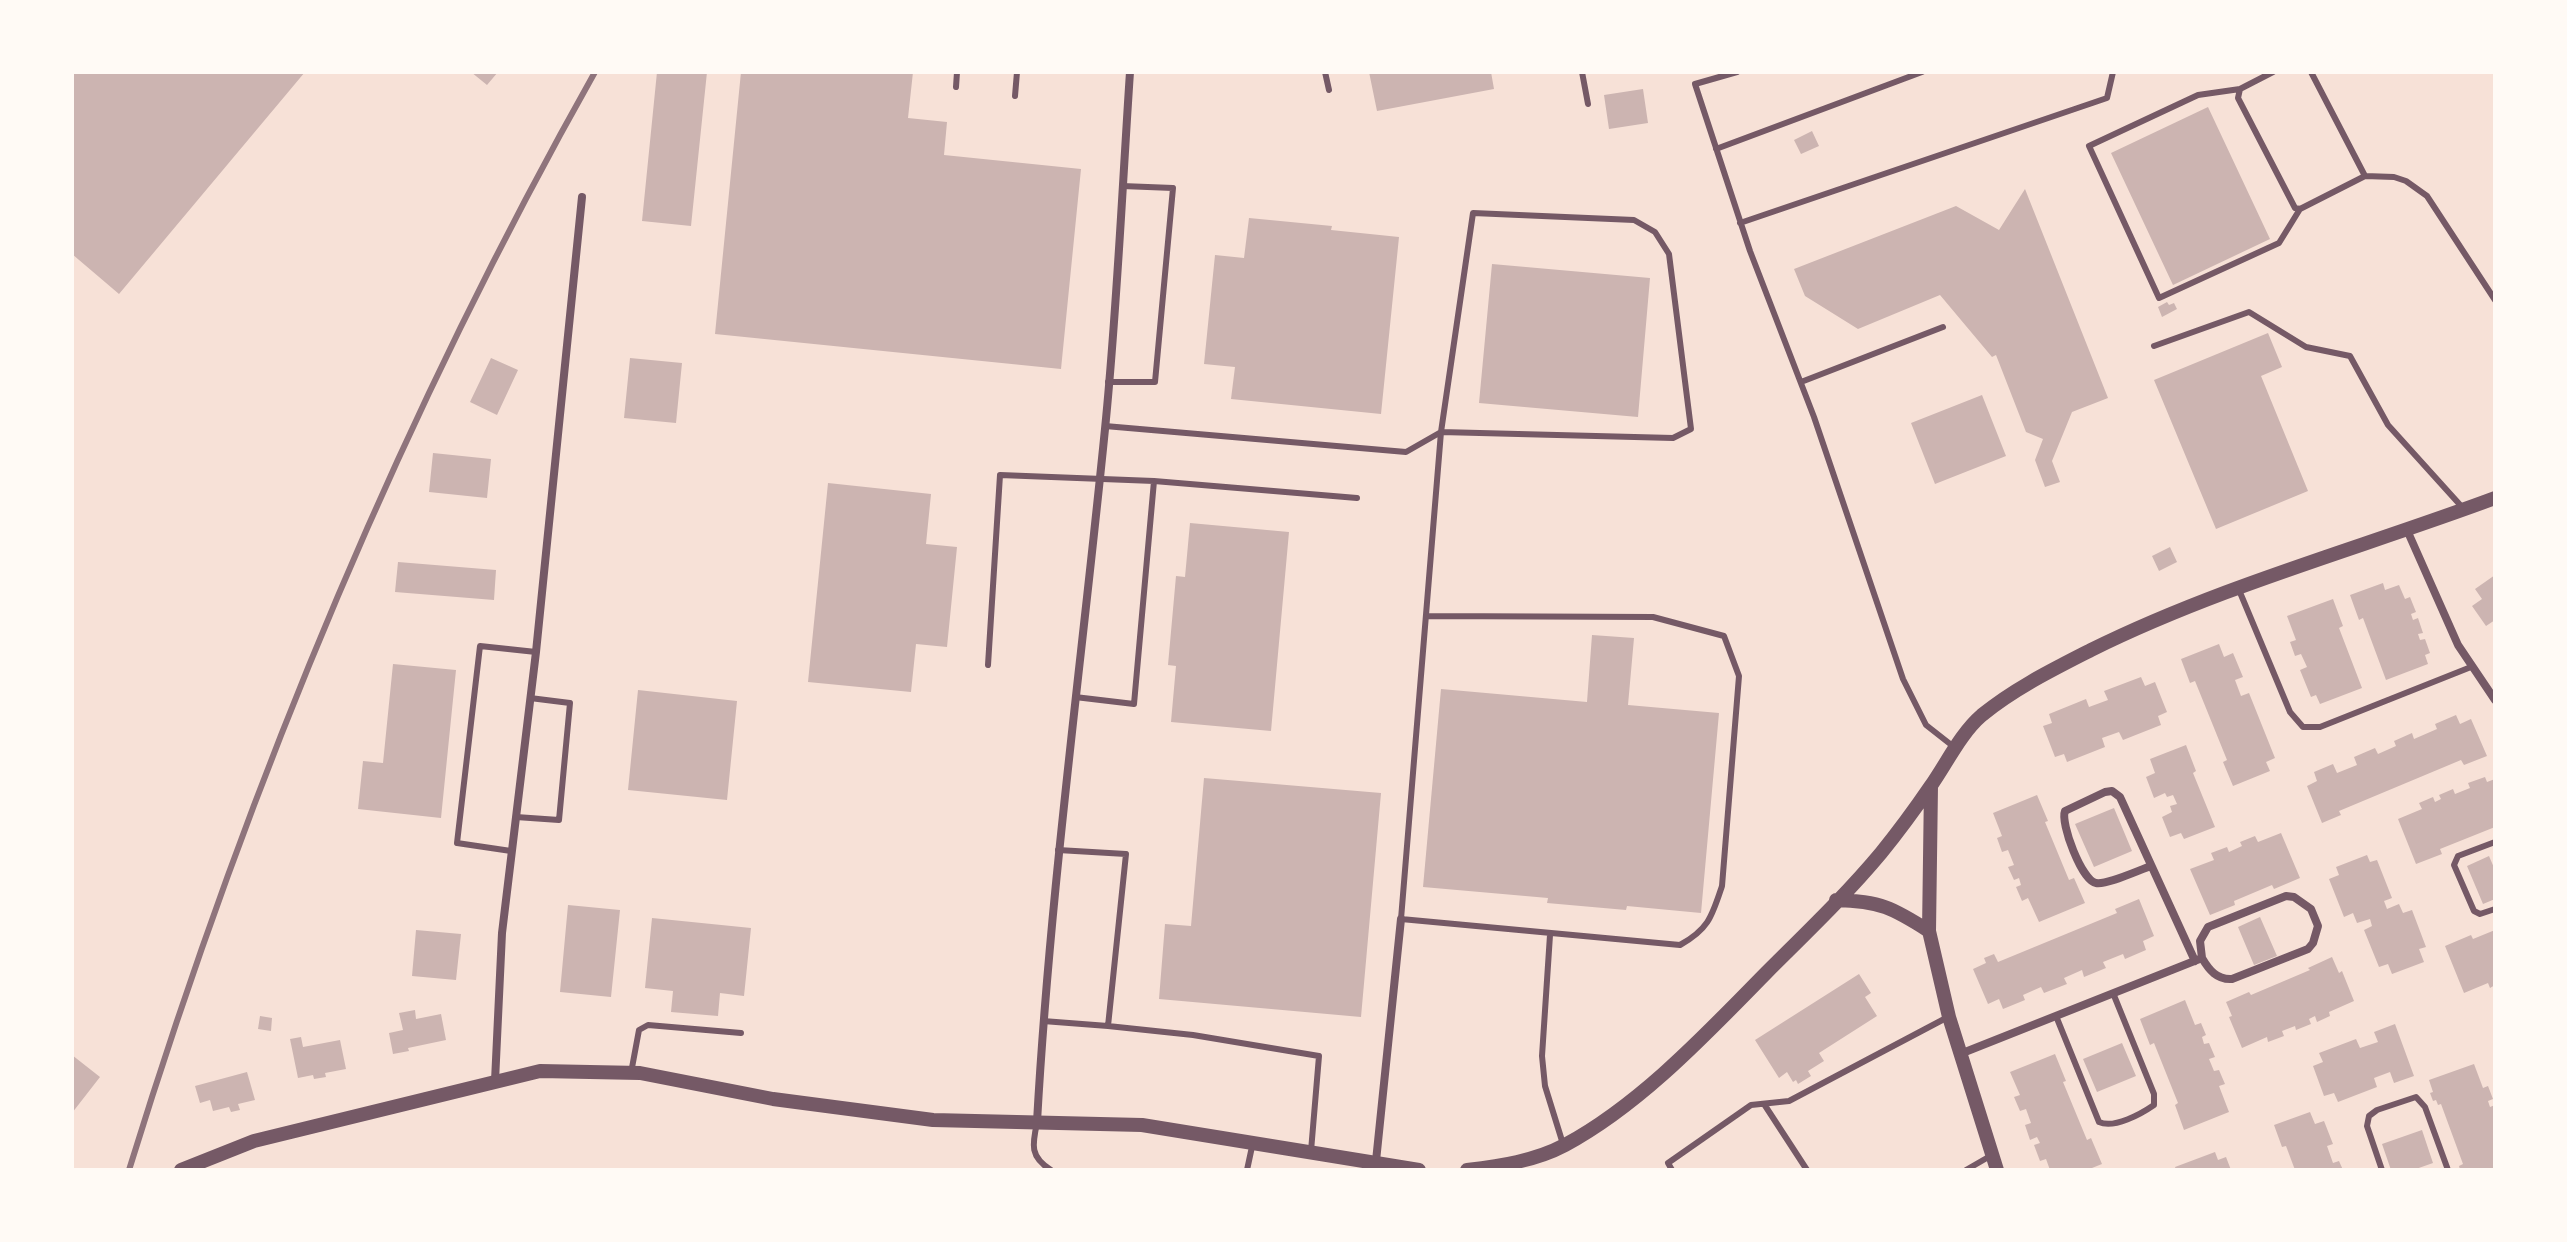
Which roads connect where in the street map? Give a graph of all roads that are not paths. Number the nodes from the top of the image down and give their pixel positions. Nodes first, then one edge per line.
1 (957, 72) edge
2 (1017, 72) edge
3 (1130, 72) edge
4 (1325, 72) edge
5 (1582, 72) edge
6 (1737, 72) edge
7 (1922, 72) edge
8 (2113, 72) edge
9 (2273, 72) edge
10 (2311, 72) edge
11 (956, 87) dead end
12 (2240, 89) junction
13 (1329, 90) dead end
14 (1015, 96) dead end
15 (1588, 104) dead end
16 (1716, 149) junction
17 (2365, 176) junction
18 (1122, 186) junction
19 (582, 197) dead end
20 (2300, 209) junction
21 (1740, 223) junction
22 (2495, 300) edge
23 (1943, 327) dead end
24 (2154, 346) dead end
25 (1108, 382) junction
26 (1801, 382) junction
27 (1105, 426) junction
28 (1441, 432) junction
29 (1100, 478) junction
30 (1154, 481) junction
31 (1357, 498) dead end
32 (2495, 498) edge
33 (2464, 510) junction
34 (2407, 530) junction
35 (2238, 589) junction
36 (1426, 616) junction
37 (536, 652) junction
38 (988, 665) dead end
39 (2471, 667) junction
40 (1075, 697) junction
41 (530, 698) junction
42 (2495, 700) edge
43 (1954, 747) junction
44 (1931, 786) junction
45 (516, 817) junction
46 (2495, 842) edge
47 (1058, 850) junction
48 (511, 851) junction
49 (2151, 866) junction
50 (1836, 900) junction
51 (2495, 909) edge
52 (1401, 919) junction
53 (1929, 931) junction
54 (1550, 935) junction
55 (2198, 960) junction
56 (2113, 993) junction
57 (2056, 1016) junction
58 (1949, 1017) junction
59 (1043, 1021) junction
60 (1108, 1026) junction
61 (741, 1033) dead end
62 (1960, 1054) junction
63 (631, 1073) junction
64 (495, 1081) junction
65 (1764, 1104) junction
66 (1037, 1122) junction
67 (1253, 1142) junction
68 (1564, 1146) junction
69 (1311, 1151) junction
70 (1376, 1161) junction
71 (1994, 1163) edge
72 (181, 1170) edge
73 (1051, 1170) edge
74 (1247, 1170) edge
75 (1419, 1170) edge
76 (1467, 1170) edge
77 (1672, 1170) edge
78 (1807, 1170) edge
79 (1966, 1170) edge
80 (2382, 1170) edge
81 (2448, 1170) edge

1 - 11 lane
2 - 14 lane
3 - 18 street
4 - 13 lane
5 - 15 lane
6 - 16 lane
7 - 16 lane
8 - 21 lane
9 - 12 lane
10 - 17 lane
12 - 20 lane
12 - 20 lane
16 - 21 lane
17 - 20 lane
17 - 22 lane
18 - 25 street
18 - 25 lane
19 - 37 street
21 - 26 lane
23 - 26 lane
24 - 33 lane
25 - 27 street
26 - 43 lane
27 - 28 lane
27 - 29 street
28 - 28 lane
28 - 36 lane
29 - 30 lane
29 - 38 lane
29 - 40 street
30 - 31 lane
30 - 40 lane
32 - 33 street
33 - 34 street
34 - 35 street
34 - 39 street
35 - 39 lane
35 - 43 street
36 - 52 lane
36 - 54 lane
37 - 41 street
37 - 48 lane
39 - 42 street
40 - 47 street
41 - 45 street
41 - 45 lane
43 - 44 street
44 - 50 street
44 - 53 street
45 - 48 street
46 - 51 lane
47 - 59 street
47 - 60 lane
48 - 64 street
49 - 49 street
49 - 55 street
50 - 53 street
50 - 68 street
52 - 54 lane
52 - 70 street
53 - 58 street
54 - 68 lane
55 - 55 street
55 - 56 street
56 - 57 street
56 - 57 lane
57 - 62 street
58 - 62 street
58 - 65 lane
59 - 60 lane
59 - 66 street
60 - 69 lane
61 - 63 lane
62 - 71 street
63 - 64 street
63 - 66 street
64 - 72 street
65 - 77 lane
65 - 78 lane
66 - 67 street
66 - 73 lane
67 - 69 street
67 - 74 lane
68 - 76 street
69 - 70 street
70 - 75 street
71 - 79 lane
80 - 81 lane

